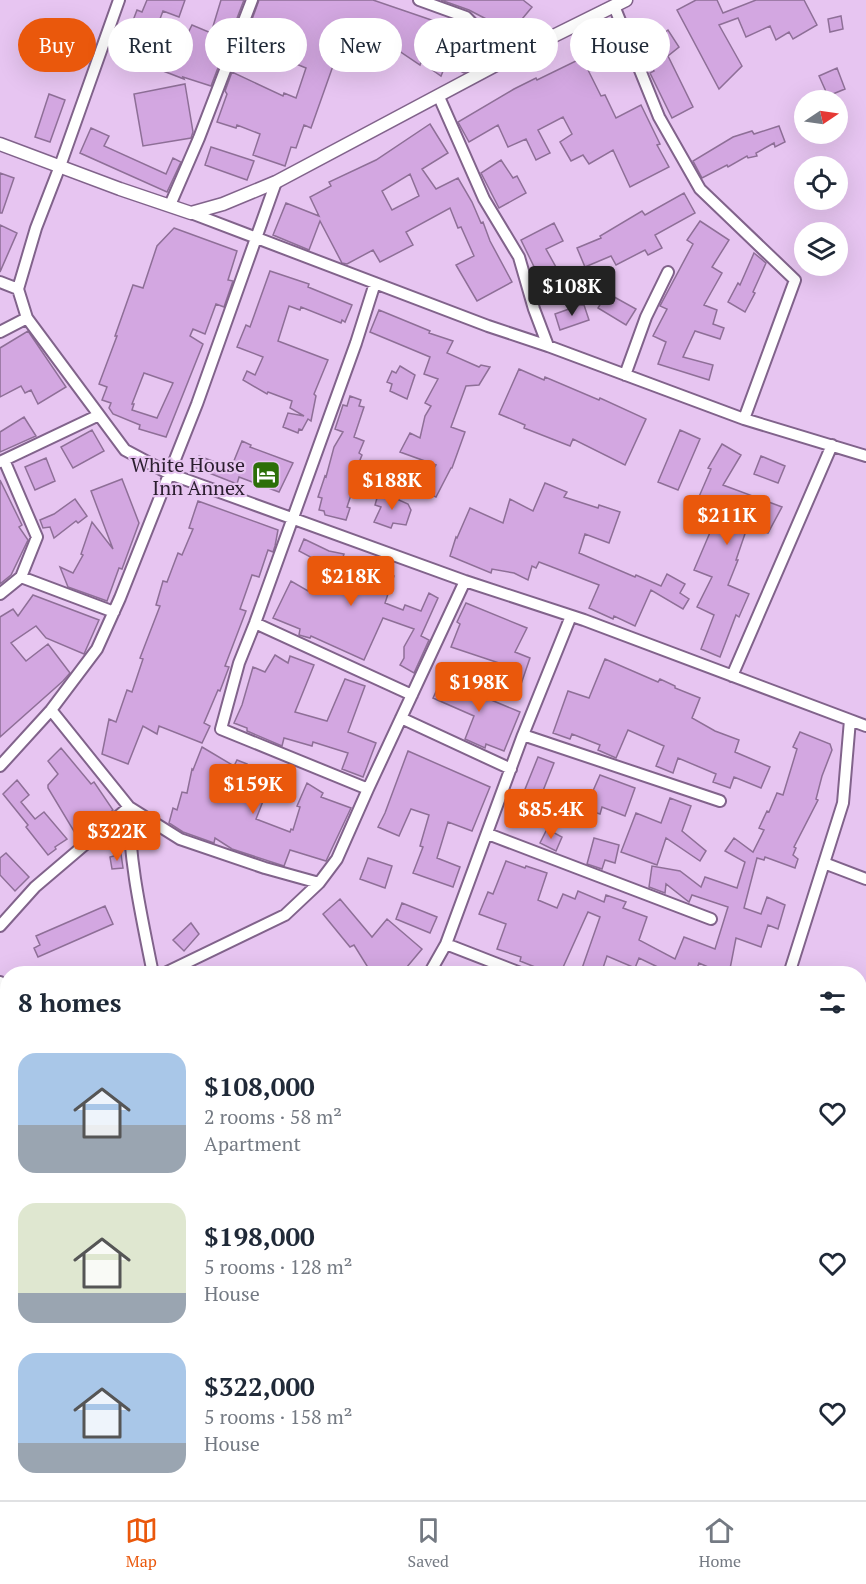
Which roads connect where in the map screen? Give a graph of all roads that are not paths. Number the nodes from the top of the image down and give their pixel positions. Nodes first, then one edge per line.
1 (119, 0) edge
2 (252, 0) edge
3 (419, 0) edge
4 (626, 0) edge
5 (614, 6) junction
6 (467, 18) edge
7 (558, 34) edge
8 (484, 72) edge
9 (439, 97) junction
10 (0, 144) edge
11 (60, 166) junction
12 (276, 182) junction
13 (170, 205) junction
14 (191, 213) junction
15 (257, 237) junction
16 (668, 272) dead end
17 (0, 282) edge
18 (375, 283) junction
19 (18, 289) junction
20 (27, 318) junction
21 (0, 332) edge
22 (548, 346) junction
23 (625, 375) junction
24 (99, 415) junction
25 (744, 419) junction
26 (832, 446) junction
27 (866, 456) edge
28 (2, 461) edge
29 (170, 474) junction
30 (292, 517) junction
31 (21, 577) junction
32 (465, 581) junction
33 (0, 594) edge
34 (114, 612) junction
35 (571, 616) junction
36 (255, 623) junction
37 (732, 676) junction
38 (412, 695) junction
39 (51, 710) junction
40 (401, 718) junction
41 (850, 720) junction
42 (866, 726) edge
43 (523, 735) junction
44 (0, 766) edge
45 (511, 770) junction
46 (368, 789) junction
47 (720, 801) dead end
48 (129, 807) junction
49 (488, 834) junction
50 (824, 863) junction
51 (866, 879) edge
52 (319, 883) junction
53 (711, 919) dead end
54 (0, 926) edge
55 (446, 944) junction
56 (151, 966) edge
57 (180, 966) edge
58 (434, 966) edge
59 (502, 966) edge
60 (792, 966) edge

1 - 11 street
2 - 13 street
3 - 6 street
4 - 5 street
5 - 7 street
5 - 25 street
8 - 9 street
9 - 12 street
9 - 22 street
10 - 11 street
11 - 13 street
11 - 19 street
12 - 14 street
12 - 15 street
13 - 14 street
14 - 15 street
15 - 18 street
15 - 29 street
16 - 23 street
17 - 19 street
18 - 22 street
18 - 30 street
19 - 20 street
20 - 21 street
20 - 24 street
22 - 23 street
23 - 25 street
24 - 28 street
24 - 29 street
25 - 26 street
26 - 27 street
26 - 37 street
28 - 31 street
29 - 30 street
29 - 34 street
30 - 32 street
30 - 36 street
31 - 33 street
31 - 34 street
32 - 35 street
32 - 38 street
34 - 39 street
35 - 37 street
35 - 43 street
36 - 38 street
36 - 46 street
37 - 41 street
38 - 40 street
39 - 44 street
39 - 48 street
40 - 45 street
40 - 46 street
41 - 42 street
41 - 50 street
43 - 45 street
43 - 47 street
45 - 49 street
46 - 52 street
48 - 52 street
48 - 54 street
48 - 56 street
49 - 53 street
49 - 55 street
50 - 51 street
50 - 60 street
52 - 57 street
55 - 58 street
55 - 59 street

